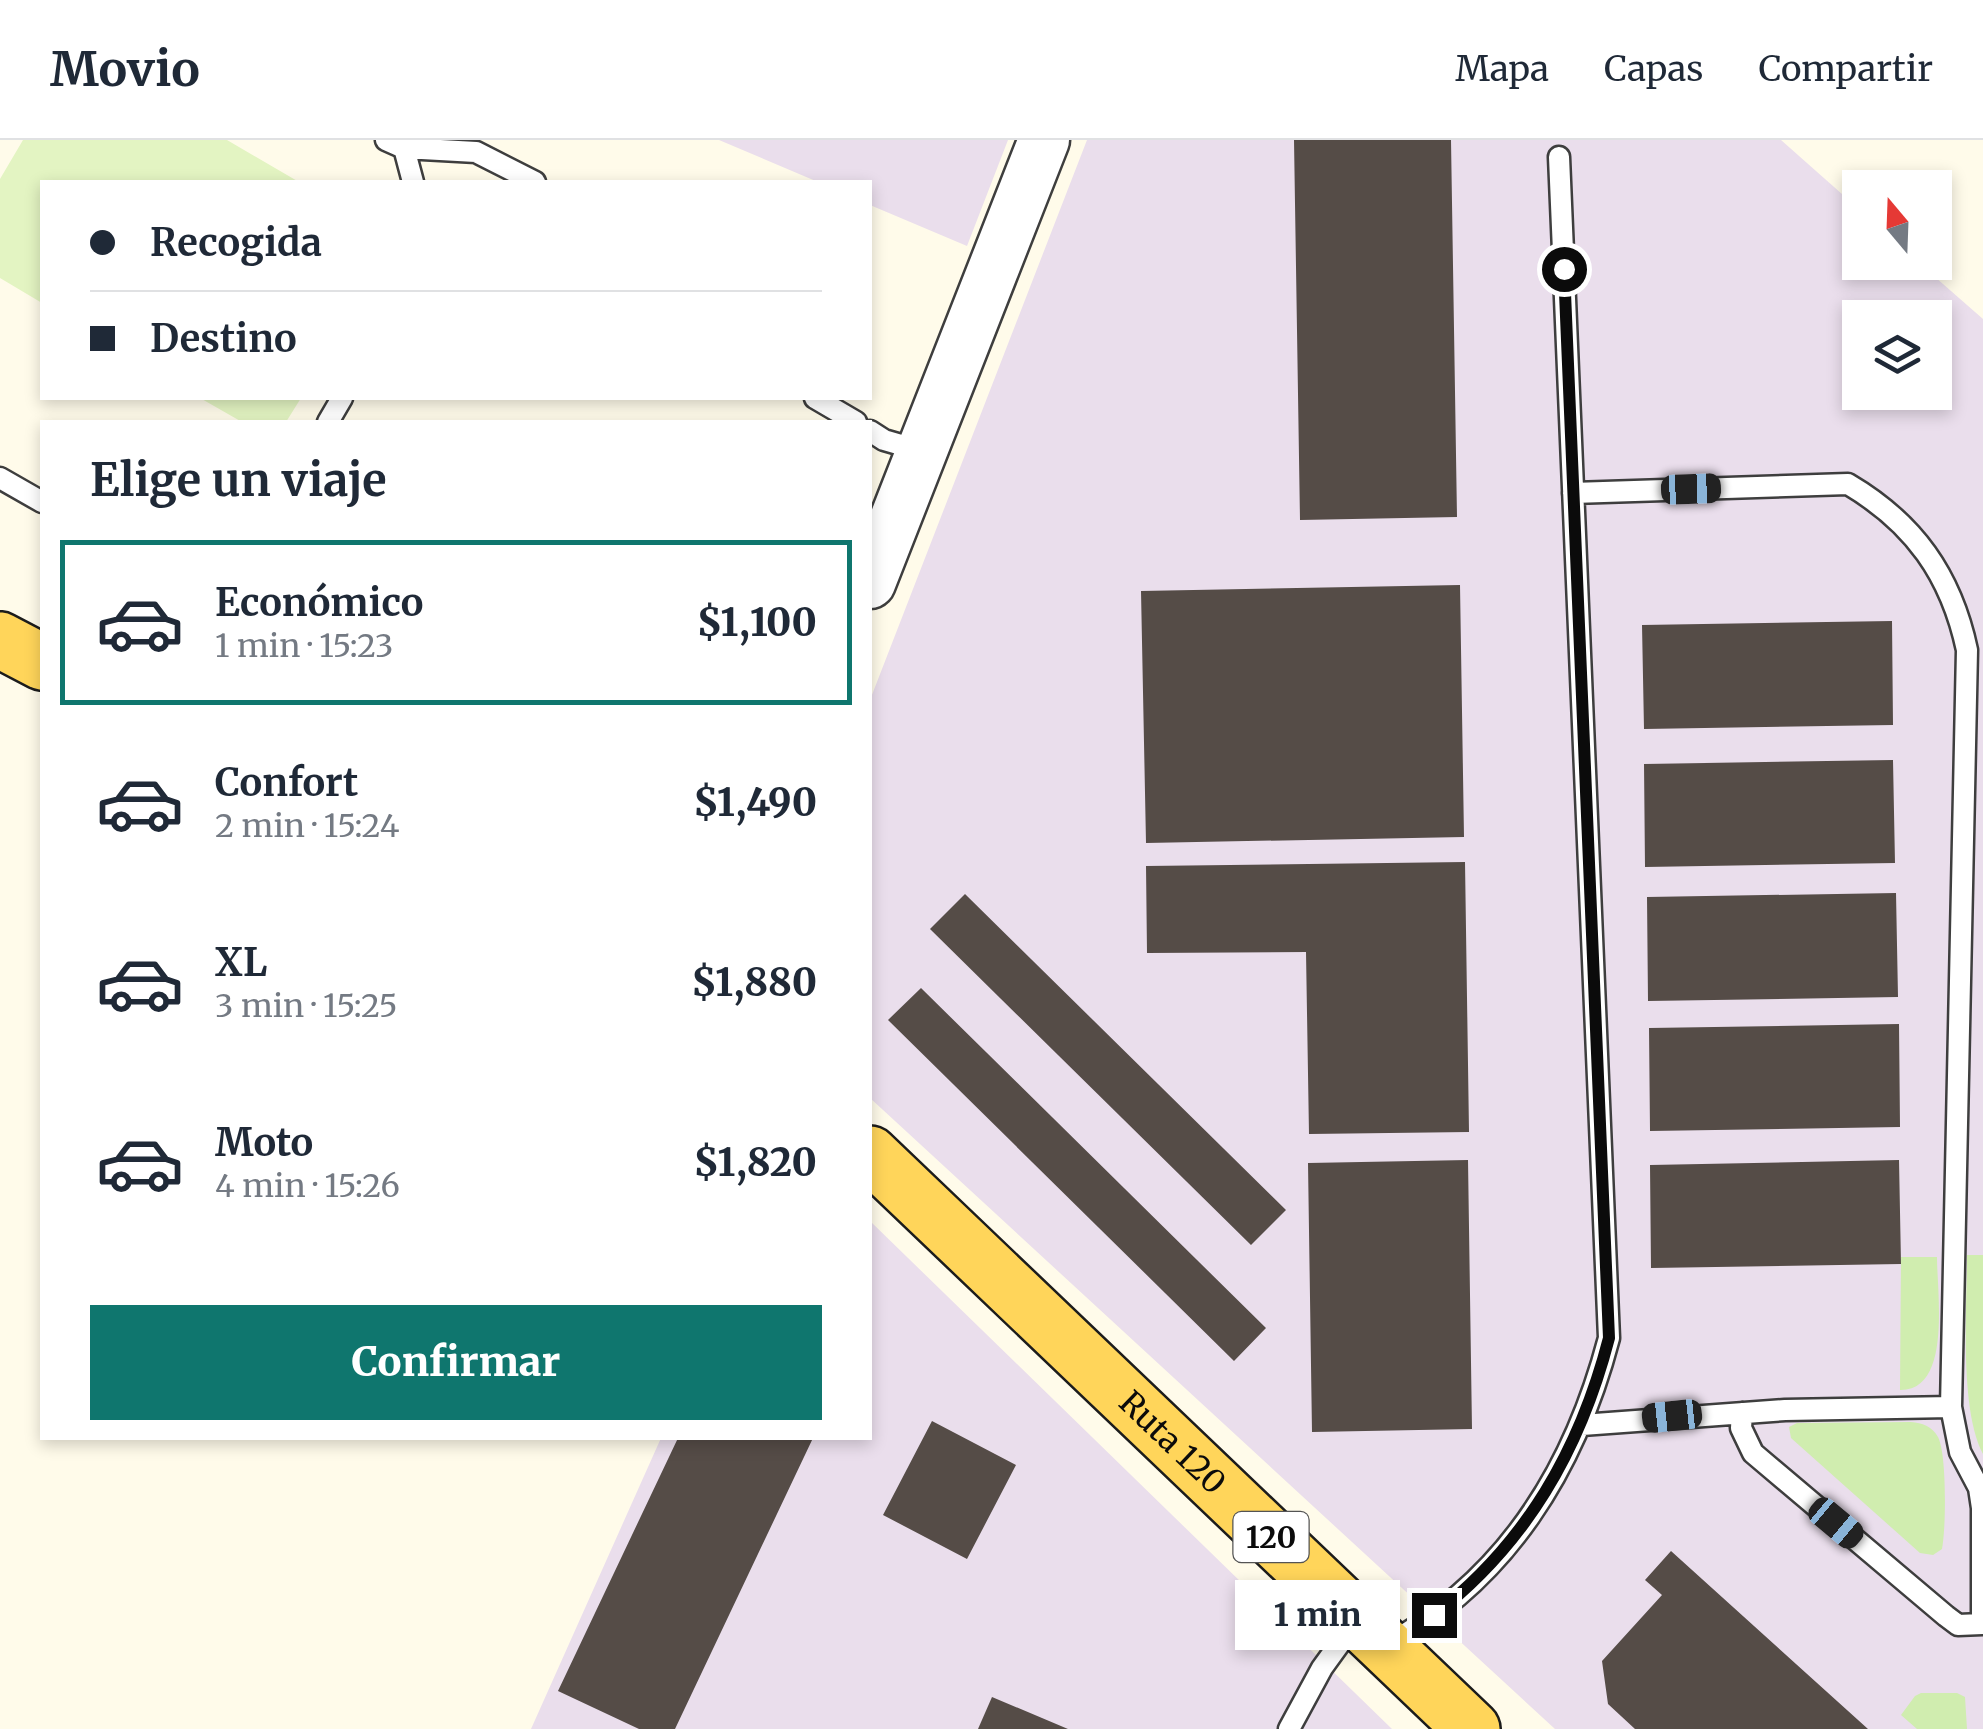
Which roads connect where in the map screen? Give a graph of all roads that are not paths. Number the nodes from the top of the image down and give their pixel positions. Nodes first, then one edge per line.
1 (1044, 140) edge
2 (395, 144) edge
3 (1559, 157) dead end
4 (412, 180) edge
5 (531, 180) edge
6 (817, 400) edge
7 (844, 419) edge
8 (872, 432) edge
9 (922, 452) junction
10 (0, 478) edge
11 (1573, 493) junction
12 (40, 501) edge
13 (872, 578) edge
14 (0, 640) edge
15 (40, 661) edge
16 (872, 1156) edge
17 (1951, 1407) junction
18 (1742, 1413) junction
19 (1582, 1425) junction
20 (1371, 1632) junction
21 (1290, 1729) edge
22 (1472, 1729) edge

1 - 9 street
2 - 4 lane
2 - 5 lane
3 - 11 lane
6 - 7 lane
8 - 9 lane
9 - 13 street
10 - 12 lane
11 - 17 lane
11 - 19 lane
14 - 15 main road
16 - 20 main road, Ruta 120 / 120
17 - 18 lane
17 - 18 lane
18 - 19 lane
19 - 20 lane
20 - 21 lane
20 - 22 main road, Ruta 120 / 120

